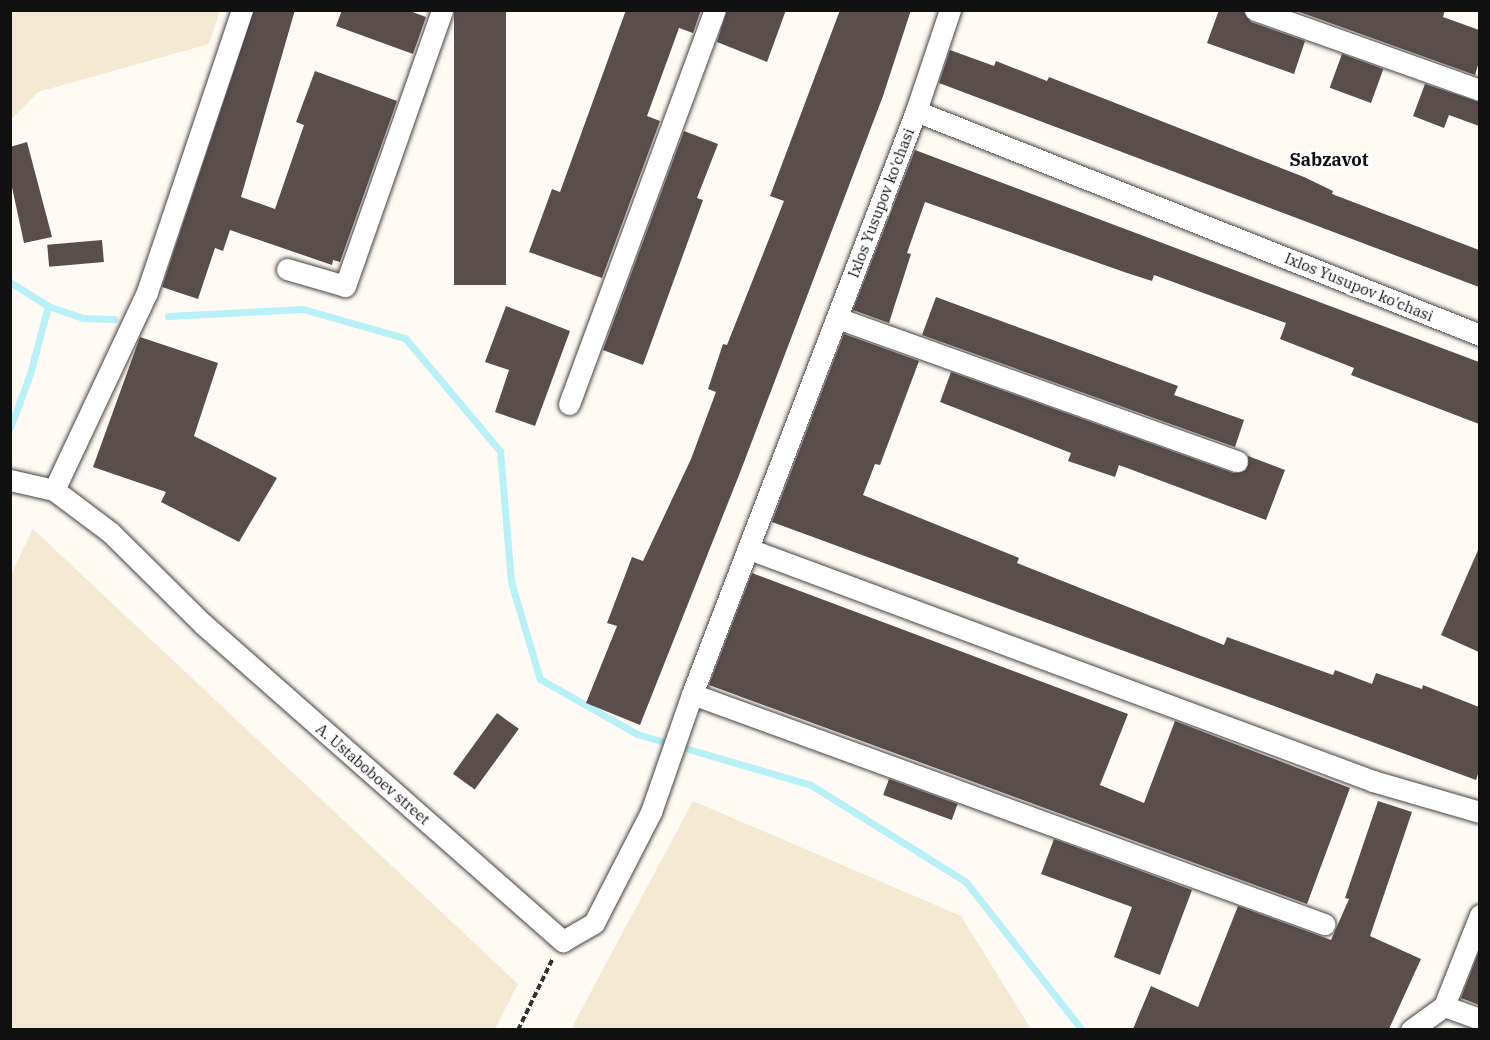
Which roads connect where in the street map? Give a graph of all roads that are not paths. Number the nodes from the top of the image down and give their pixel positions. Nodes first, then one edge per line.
1 (242, 10) edge
2 (442, 10) edge
3 (715, 10) edge
4 (950, 10) edge
5 (1255, 10) edge
6 (1479, 90) edge
7 (916, 111) junction
8 (287, 269) dead end
9 (837, 318) junction
10 (1479, 336) edge
11 (569, 404) dead end
12 (1237, 461) dead end
13 (10, 480) edge
14 (54, 490) junction
15 (748, 549) junction
16 (692, 694) junction
17 (672, 756) joint
18 (1479, 812) edge
19 (1479, 915) edge
20 (1324, 924) dead end
21 (1444, 1006) junction
22 (1479, 1019) edge
23 (1411, 1029) edge

1 - 14 street
2 - 8 street
3 - 11 street
4 - 7 street
5 - 6 street
7 - 9 street, Ixlos Yusupov ko'chasi
7 - 10 street, Ixlos Yusupov ko'chasi
9 - 12 street
9 - 15 street, Ixlos Yusupov ko'chasi
13 - 14 street, A. Ustaboboev street
14 - 17 street, A. Ustaboboev street
15 - 16 street, Ixlos Yusupov ko'chasi
15 - 18 street
16 - 17 street, Ixlos Yusupov ko'chasi
16 - 20 street
19 - 21 street
21 - 22 street
21 - 23 street

